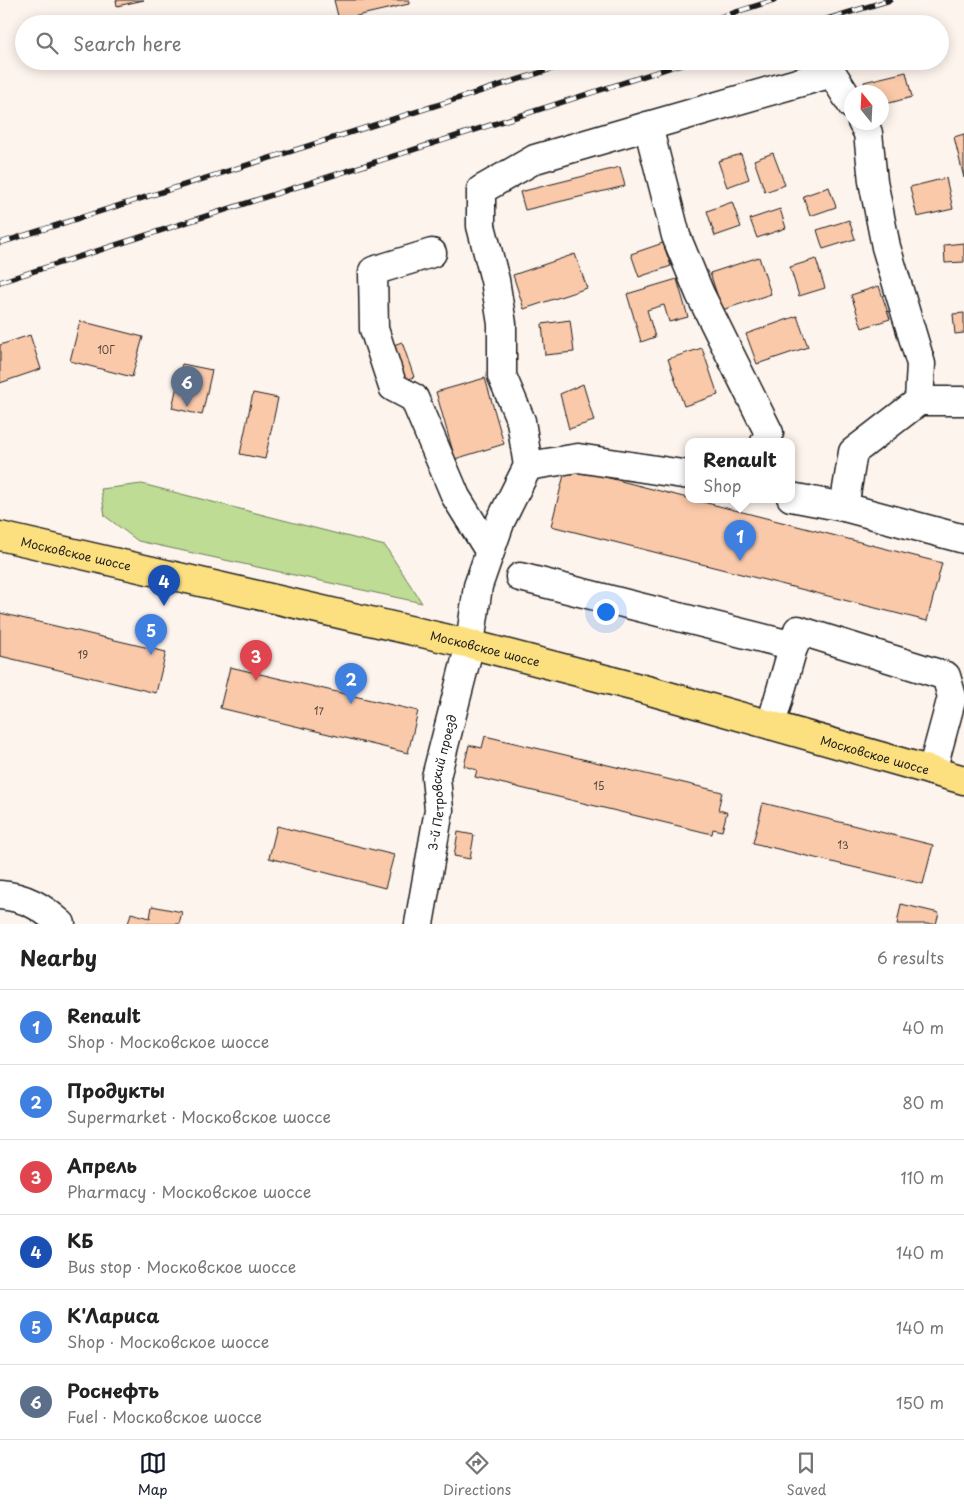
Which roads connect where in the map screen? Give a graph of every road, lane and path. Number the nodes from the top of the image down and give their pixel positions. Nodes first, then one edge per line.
1 (844, 92) edge
2 (648, 126) junction
3 (866, 130) edge
4 (432, 253) dead end
5 (920, 401) junction
6 (964, 401) edge
7 (767, 438) edge
8 (528, 466) junction
9 (685, 474) edge
10 (795, 498) edge
11 (844, 507) junction
12 (0, 536) edge
13 (964, 539) edge
14 (490, 552) junction
15 (520, 577) dead end
16 (470, 644) junction
17 (794, 646) junction
18 (771, 725) junction
19 (932, 771) junction
20 (964, 780) edge
21 (0, 895) edge
22 (61, 924) edge
23 (419, 924) edge

1 - 2 street
2 - 7 street
2 - 8 street
3 - 5 street
4 - 14 street
5 - 6 street
5 - 11 street
8 - 9 street
8 - 14 street, 3-й Петровский проезд
10 - 11 street
11 - 13 street
12 - 16 main road, Московское шоссе
14 - 16 street, 3-й Петровский проезд
15 - 17 street
16 - 18 main road, Московское шоссе
16 - 23 street, 3-й Петровский проезд
17 - 18 street
17 - 19 street
18 - 19 main road, Московское шоссе
19 - 20 main road, Московское шоссе
21 - 22 street

